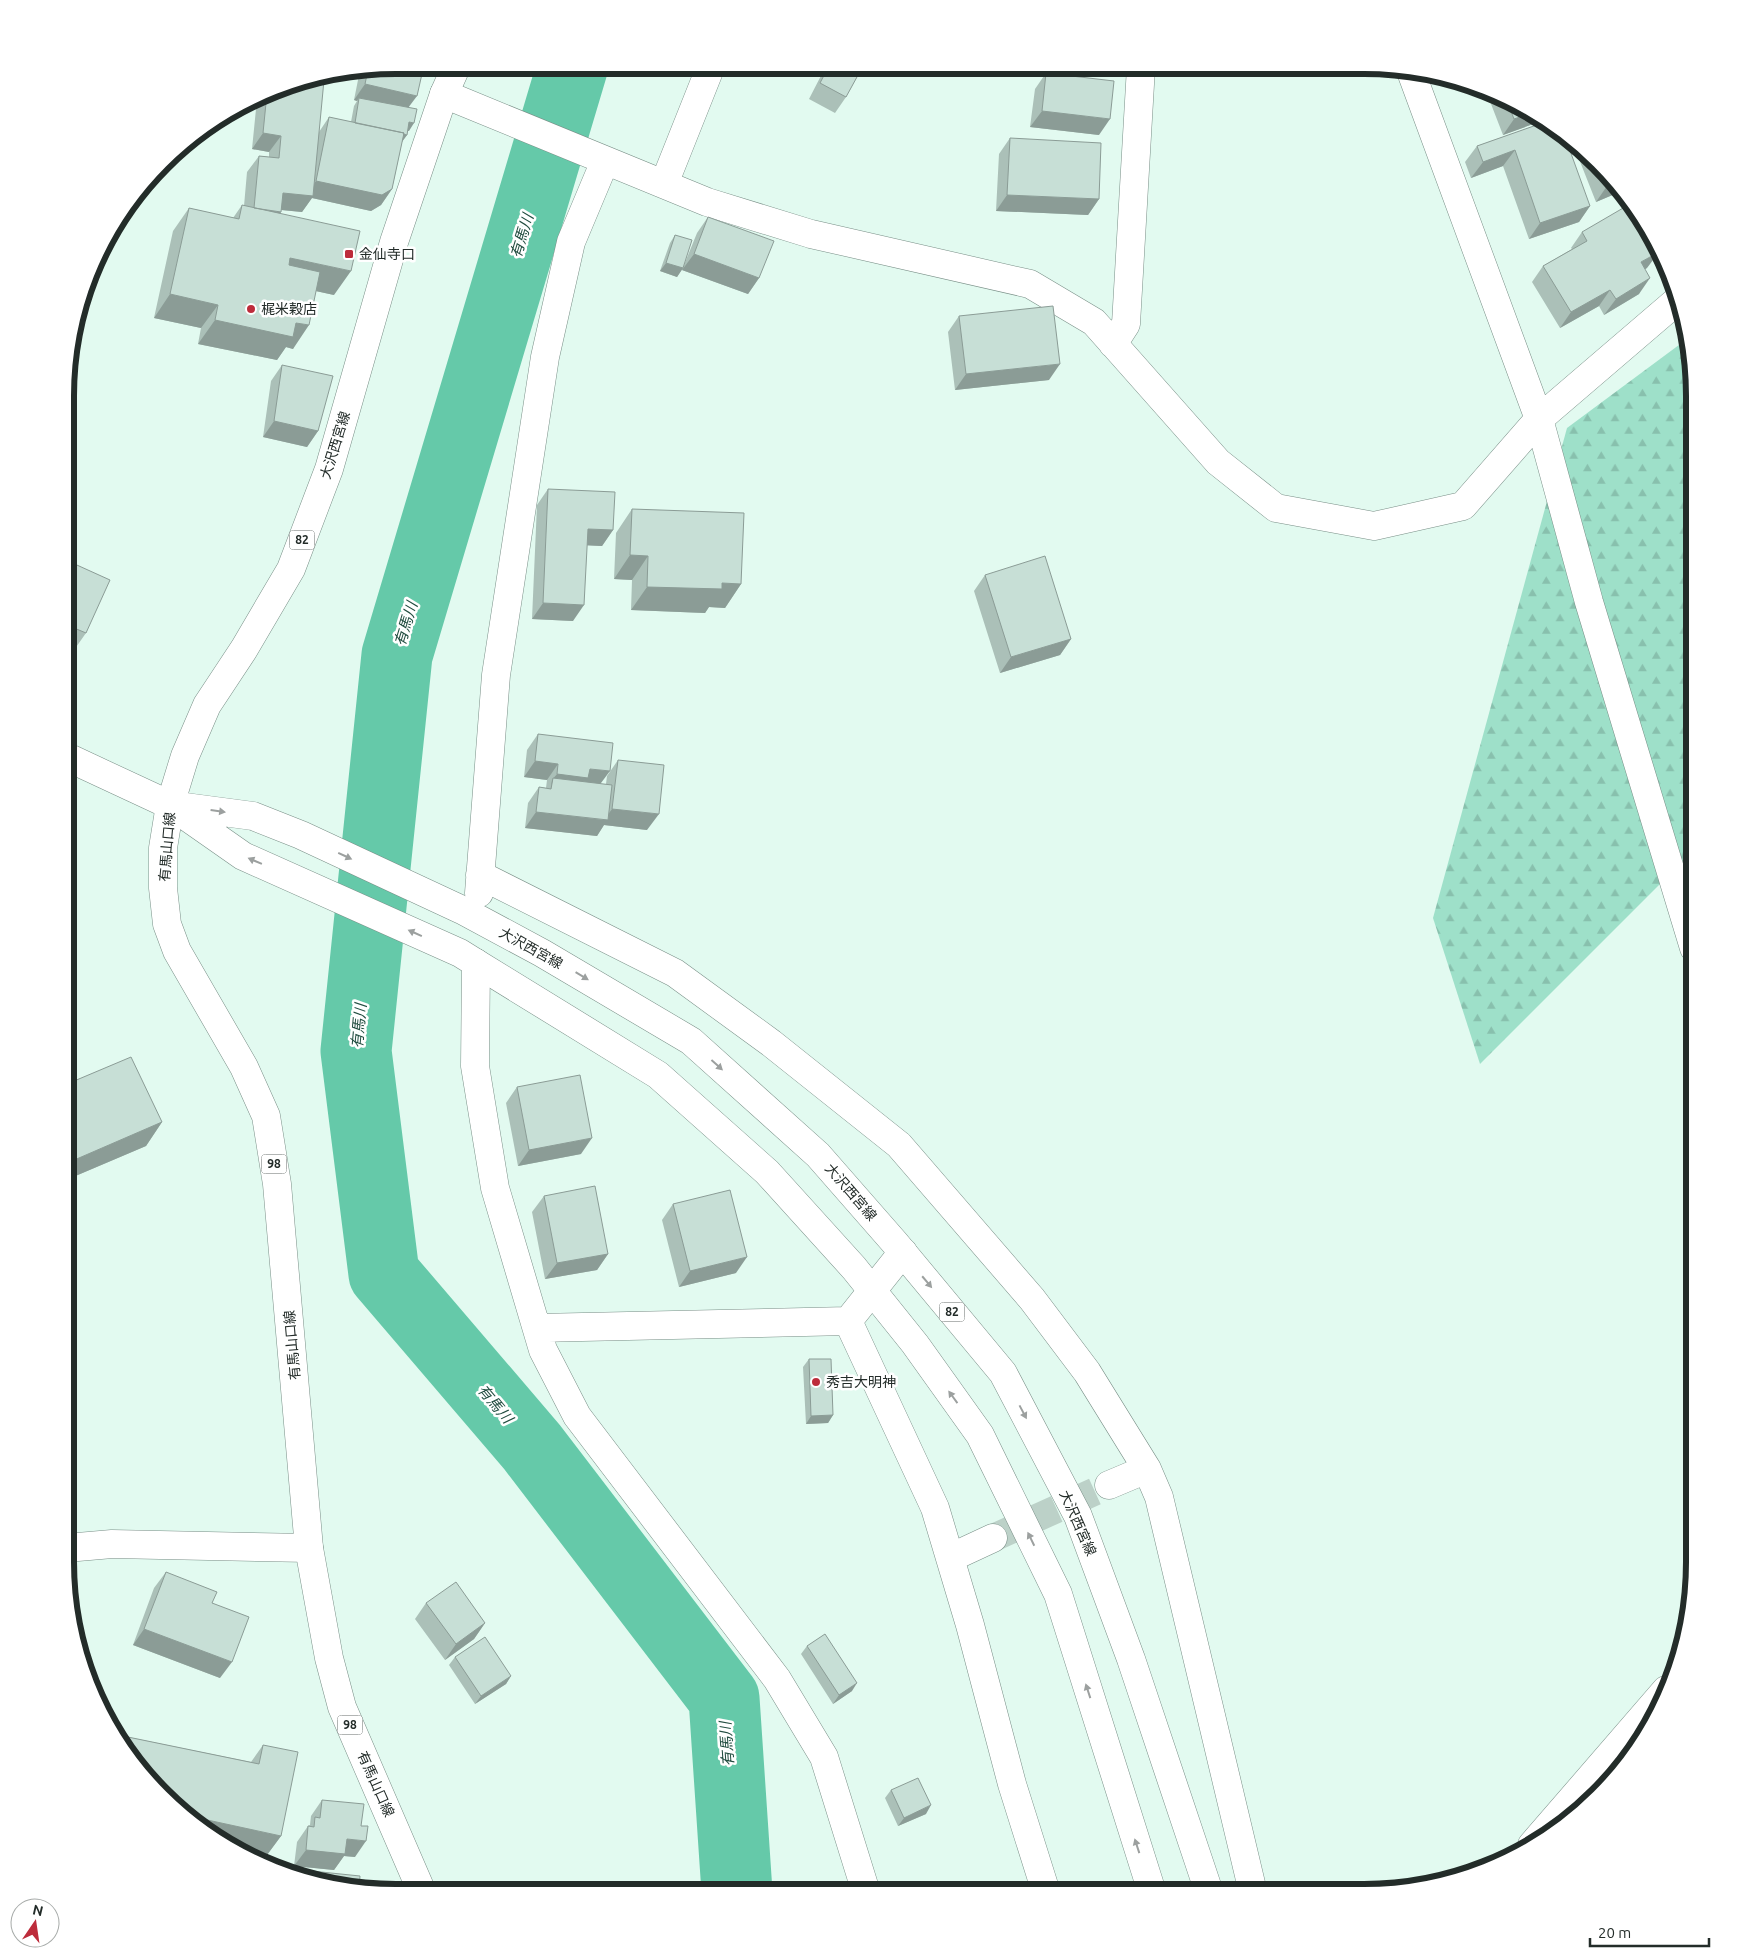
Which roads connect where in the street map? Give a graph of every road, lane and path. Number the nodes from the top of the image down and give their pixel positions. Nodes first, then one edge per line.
1 (456, 74) edge
2 (708, 74) edge
3 (1141, 74) edge
4 (1413, 78) edge
5 (453, 97) junction
6 (605, 161) junction
7 (664, 184) junction
8 (1672, 305) edge
9 (1113, 344) junction
10 (1539, 419) junction
11 (74, 760) edge
12 (170, 804) junction
13 (474, 893) junction
14 (1686, 922) edge
15 (468, 958) junction
16 (903, 1252) junction
17 (872, 1292) junction
18 (848, 1321) junction
19 (537, 1328) junction
20 (1147, 1469) junction
21 (1110, 1486) tunnel mouth
22 (993, 1538) tunnel mouth
23 (74, 1547) edge
24 (309, 1548) junction
25 (950, 1558) junction
26 (1652, 1707) edge
27 (1548, 1826) edge
28 (419, 1884) edge
29 (864, 1884) edge
30 (1043, 1884) edge
31 (1149, 1884) edge
32 (1206, 1884) edge
33 (1251, 1884) edge

1 - 5 street, 大沢西宮線 / 82
2 - 7 street
3 - 9 street
4 - 10 street
5 - 6 street
5 - 12 street, 大沢西宮線 / 82
6 - 7 street
6 - 13 street
7 - 9 street
8 - 10 street
9 - 10 street
10 - 14 street
11 - 12 street
12 -> 13 street, 大沢西宮線 / 82
15 -> 12 street
12 - 24 street, 有馬山口線 / 98
13 -> 16 street, 大沢西宮線 / 82
13 - 20 street
15 - 17 street
15 - 19 street
16 - 17 street
16 -> 32 street, 大沢西宮線 / 82
17 - 18 street
31 -> 17 street
18 - 19 street
18 - 25 street
19 - 29 street
20 - 21 street
20 - 33 street
22 - 25 street
23 - 24 street
24 - 28 street, 有馬山口線 / 98
25 - 30 street
26 - 27 street

